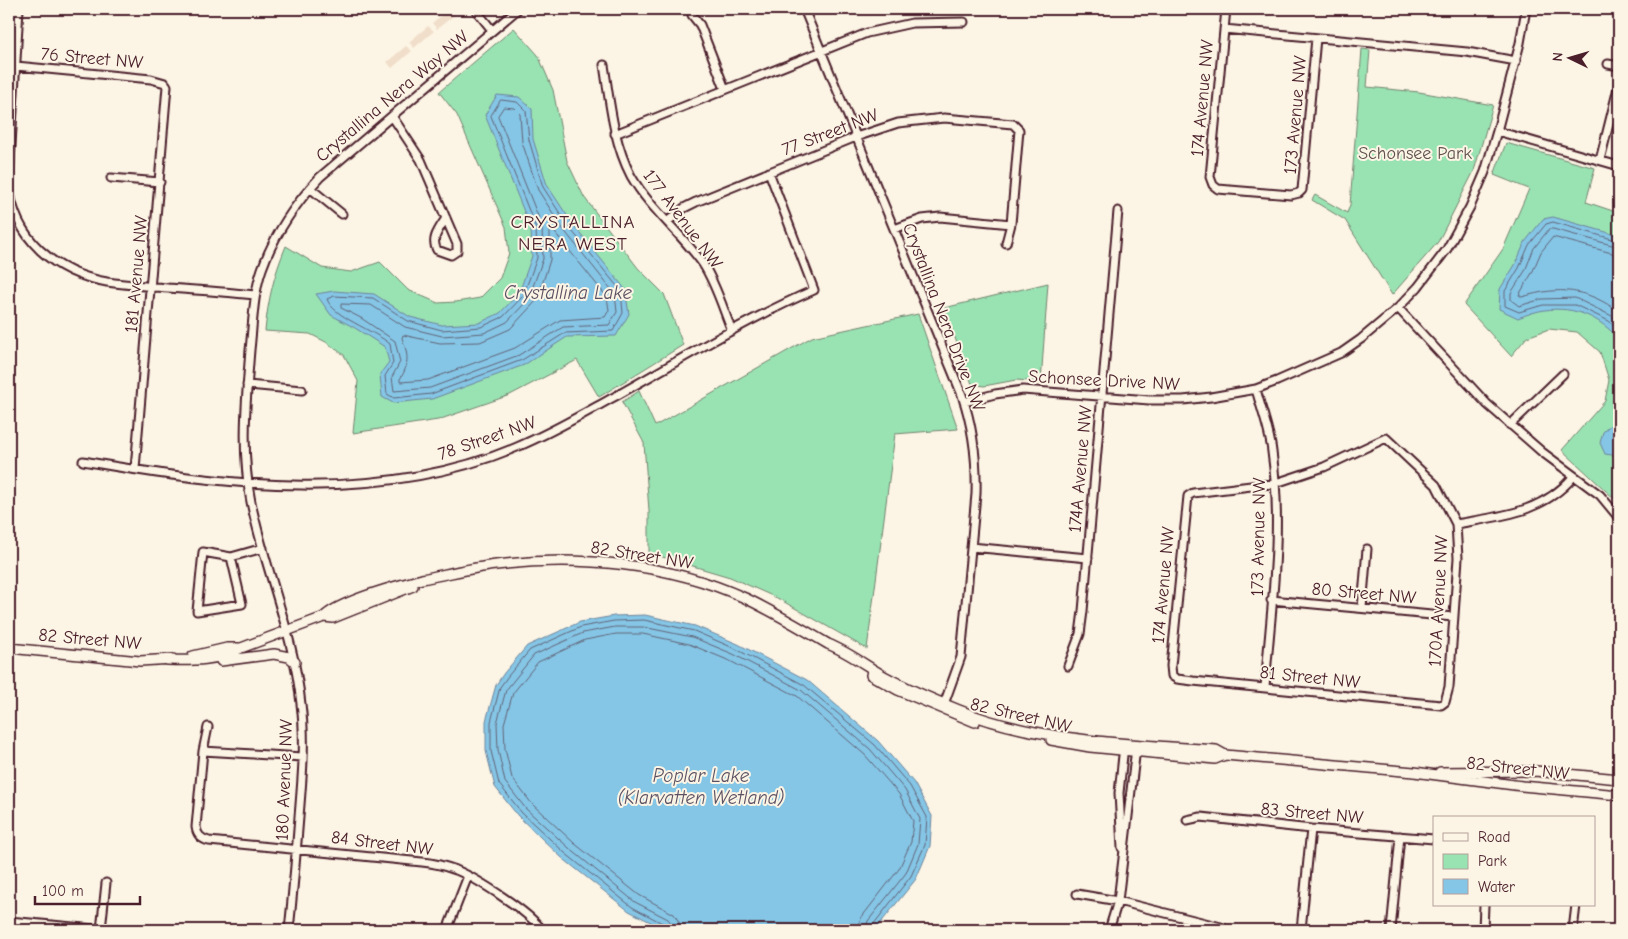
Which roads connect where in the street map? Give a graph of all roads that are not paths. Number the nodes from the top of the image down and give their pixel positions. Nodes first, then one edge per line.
1 (19, 9) edge
2 (353, 9) edge
3 (360, 9) edge
4 (475, 9) edge
5 (518, 9) edge
6 (804, 9) edge
7 (1226, 9) edge
8 (1526, 9) edge
9 (692, 15) dead end
10 (964, 22) dead end
11 (1224, 29) junction
12 (492, 30) junction
13 (1316, 38) junction
14 (821, 50) junction
15 (1516, 61) junction
16 (1608, 64) dead end
17 (604, 65) dead end
18 (16, 66) junction
19 (1619, 66) edge
20 (165, 82) joint
21 (1619, 84) edge
22 (725, 89) junction
23 (392, 116) junction
24 (1497, 131) junction
25 (615, 134) junction
26 (856, 137) junction
27 (1600, 160) junction
28 (1619, 166) edge
29 (769, 172) junction
30 (111, 178) dead end
31 (9, 179) edge
32 (160, 182) junction
33 (9, 185) edge
34 (310, 188) junction
35 (1299, 193) joint
36 (1118, 211) dead end
37 (342, 214) dead end
38 (446, 218) junction
39 (667, 222) junction
40 (1011, 224) junction
41 (894, 229) junction
42 (1006, 243) dead end
43 (150, 286) junction
44 (255, 295) junction
45 (1398, 308) junction
46 (732, 330) junction
47 (1563, 374) dead end
48 (247, 385) junction
49 (1256, 389) junction
50 (302, 390) dead end
51 (1101, 396) junction
52 (964, 402) junction
53 (1510, 425) junction
54 (83, 461) dead end
55 (135, 469) junction
56 (1574, 476) junction
57 (1276, 483) junction
58 (248, 484) junction
59 (1619, 518) edge
60 (1456, 524) junction
61 (971, 547) junction
62 (263, 548) junction
63 (1367, 549) dead end
64 (231, 557) junction
65 (1088, 558) junction
66 (1271, 600) junction
67 (1362, 608) junction
68 (1453, 617) junction
69 (287, 632) junction
70 (9, 648) edge
71 (241, 648) junction
72 (167, 660) junction
73 (196, 661) junction
74 (295, 662) junction
75 (1068, 666) dead end
76 (1172, 676) joint
77 (1264, 687) junction
78 (1445, 702) joint
79 (943, 706) junction
80 (208, 727) dead end
81 (1124, 746) junction
82 (1136, 747) junction
83 (203, 751) junction
84 (303, 757) junction
85 (1414, 772) junction
86 (1619, 780) edge
87 (1619, 794) edge
88 (1188, 820) dead end
89 (1311, 829) junction
90 (1400, 836) junction
91 (1433, 839) edge
92 (296, 848) junction
93 (1122, 866) junction
94 (468, 876) junction
95 (106, 883) dead end
96 (1077, 894) dead end
97 (1118, 901) junction
98 (1484, 906) edge
99 (1576, 906) edge
100 (9, 921) edge
101 (102, 930) edge
102 (289, 930) edge
103 (447, 930) edge
104 (542, 930) edge
105 (1109, 930) edge
106 (1226, 930) edge
107 (1302, 930) edge
108 (1391, 930) edge
109 (1483, 930) edge
110 (1573, 930) edge

1 - 18 street
2 - 3 street
4 - 12 street
5 - 12 street, Crystallina Nera Way NW
6 - 14 street, Crystallina Nera Drive NW
7 - 11 street, 174 Avenue NW
8 - 15 street, Schonsee Drive NW
9 - 22 street
10 - 14 street
11 - 13 street
11 - 35 street, 174 Avenue NW
12 - 23 street, Crystallina Nera Way NW
13 - 15 street
13 - 35 street, 173 Avenue NW
14 - 22 street
14 - 26 street, Crystallina Nera Drive NW
15 - 24 street, Schonsee Drive NW
16 - 19 street
17 - 25 street, 177 Avenue NW
18 - 20 street, 76 Street NW
18 - 31 street
20 - 32 street, 181 Avenue NW
21 - 27 street
22 - 25 street
23 - 34 street, Crystallina Nera Way NW
23 - 38 street
24 - 27 street
24 - 45 street, Schonsee Drive NW
25 - 39 street, 177 Avenue NW
26 - 29 street, 77 Street NW
26 - 40 street, 77 Street NW
26 - 41 street, Crystallina Nera Drive NW
27 - 28 street
29 - 39 street, 77 Street NW
29 - 46 street, 78 Street NW
30 - 32 street
32 - 43 street, 181 Avenue NW
33 - 43 street
34 - 37 street, Crystallina Nera Way NW
34 - 44 street, Crystallina Nera Way NW
36 - 51 street, 174A Avenue NW
38 - 38 street
39 - 46 street, 177 Avenue NW
40 - 41 street
40 - 42 street
41 - 52 street, Crystallina Nera Drive NW
43 - 44 street
43 - 55 street, 181 Avenue NW
44 - 48 street, Crystallina Nera Way NW
45 - 49 street, Schonsee Drive NW
45 - 53 street
46 - 58 street, 78 Street NW
47 - 53 street
48 - 50 street
48 - 58 street, Crystallina Nera Way NW
49 - 51 street, Schonsee Drive NW
49 - 57 street, 173 Avenue NW
51 - 52 street, Schonsee Drive NW
51 - 65 street, 174A Avenue NW
52 - 61 street, Crystallina Nera Drive NW
53 - 56 street
54 - 55 street, 78 Street NW
55 - 58 street, 78 Street NW
56 - 59 street
56 - 60 street
57 - 60 street, 170A Avenue NW
57 - 66 street, 173 Avenue NW
57 - 76 street, 174 Avenue NW
58 - 62 street, Crystallina Nera Way NW
60 - 68 street, 170A Avenue NW
61 - 65 street
61 - 79 street, Crystallina Nera Drive NW
62 - 64 street
62 - 69 street, Crystallina Nera Way NW
63 - 67 street
64 - 64 street
65 - 75 street, 174A Avenue NW
66 - 67 street, 80 Street NW
66 - 77 street, 173 Avenue NW
67 - 68 street, 80 Street NW
68 - 78 street, 170A Avenue NW
69 - 71 main road, 82 Street NW
69 - 74 street, 180 Avenue NW
69 - 79 main road, 82 Street NW
70 - 72 main road, 82 Street NW
71 - 72 main road, 82 Street NW
71 - 73 main road, 82 Street NW
72 - 73 main road, 82 Street NW
73 - 74 main road
74 - 84 street, 180 Avenue NW
76 - 77 street, 81 Street NW
77 - 78 street, 81 Street NW
79 - 81 main road, 82 Street NW
80 - 83 street
81 - 82 main road, 82 Street NW
81 - 93 street
82 - 85 main road, 82 Street NW
82 - 93 street
83 - 84 street
83 - 92 street, 84 Street NW
84 - 92 street, 180 Avenue NW
85 - 86 main road, 82 Street NW
85 - 87 main road, 82 Street NW
88 - 89 street, 83 Street NW
89 - 90 street, 83 Street NW
89 - 107 street
90 - 91 street, 83 Street NW
90 - 108 street
92 - 94 street, 84 Street NW
92 - 102 street, 180 Avenue NW
93 - 97 street
94 - 103 street
94 - 104 street, 84 Street NW
95 - 101 street
96 - 97 street
97 - 105 street
97 - 106 street
98 - 109 street
99 - 110 street
100 - 101 street

